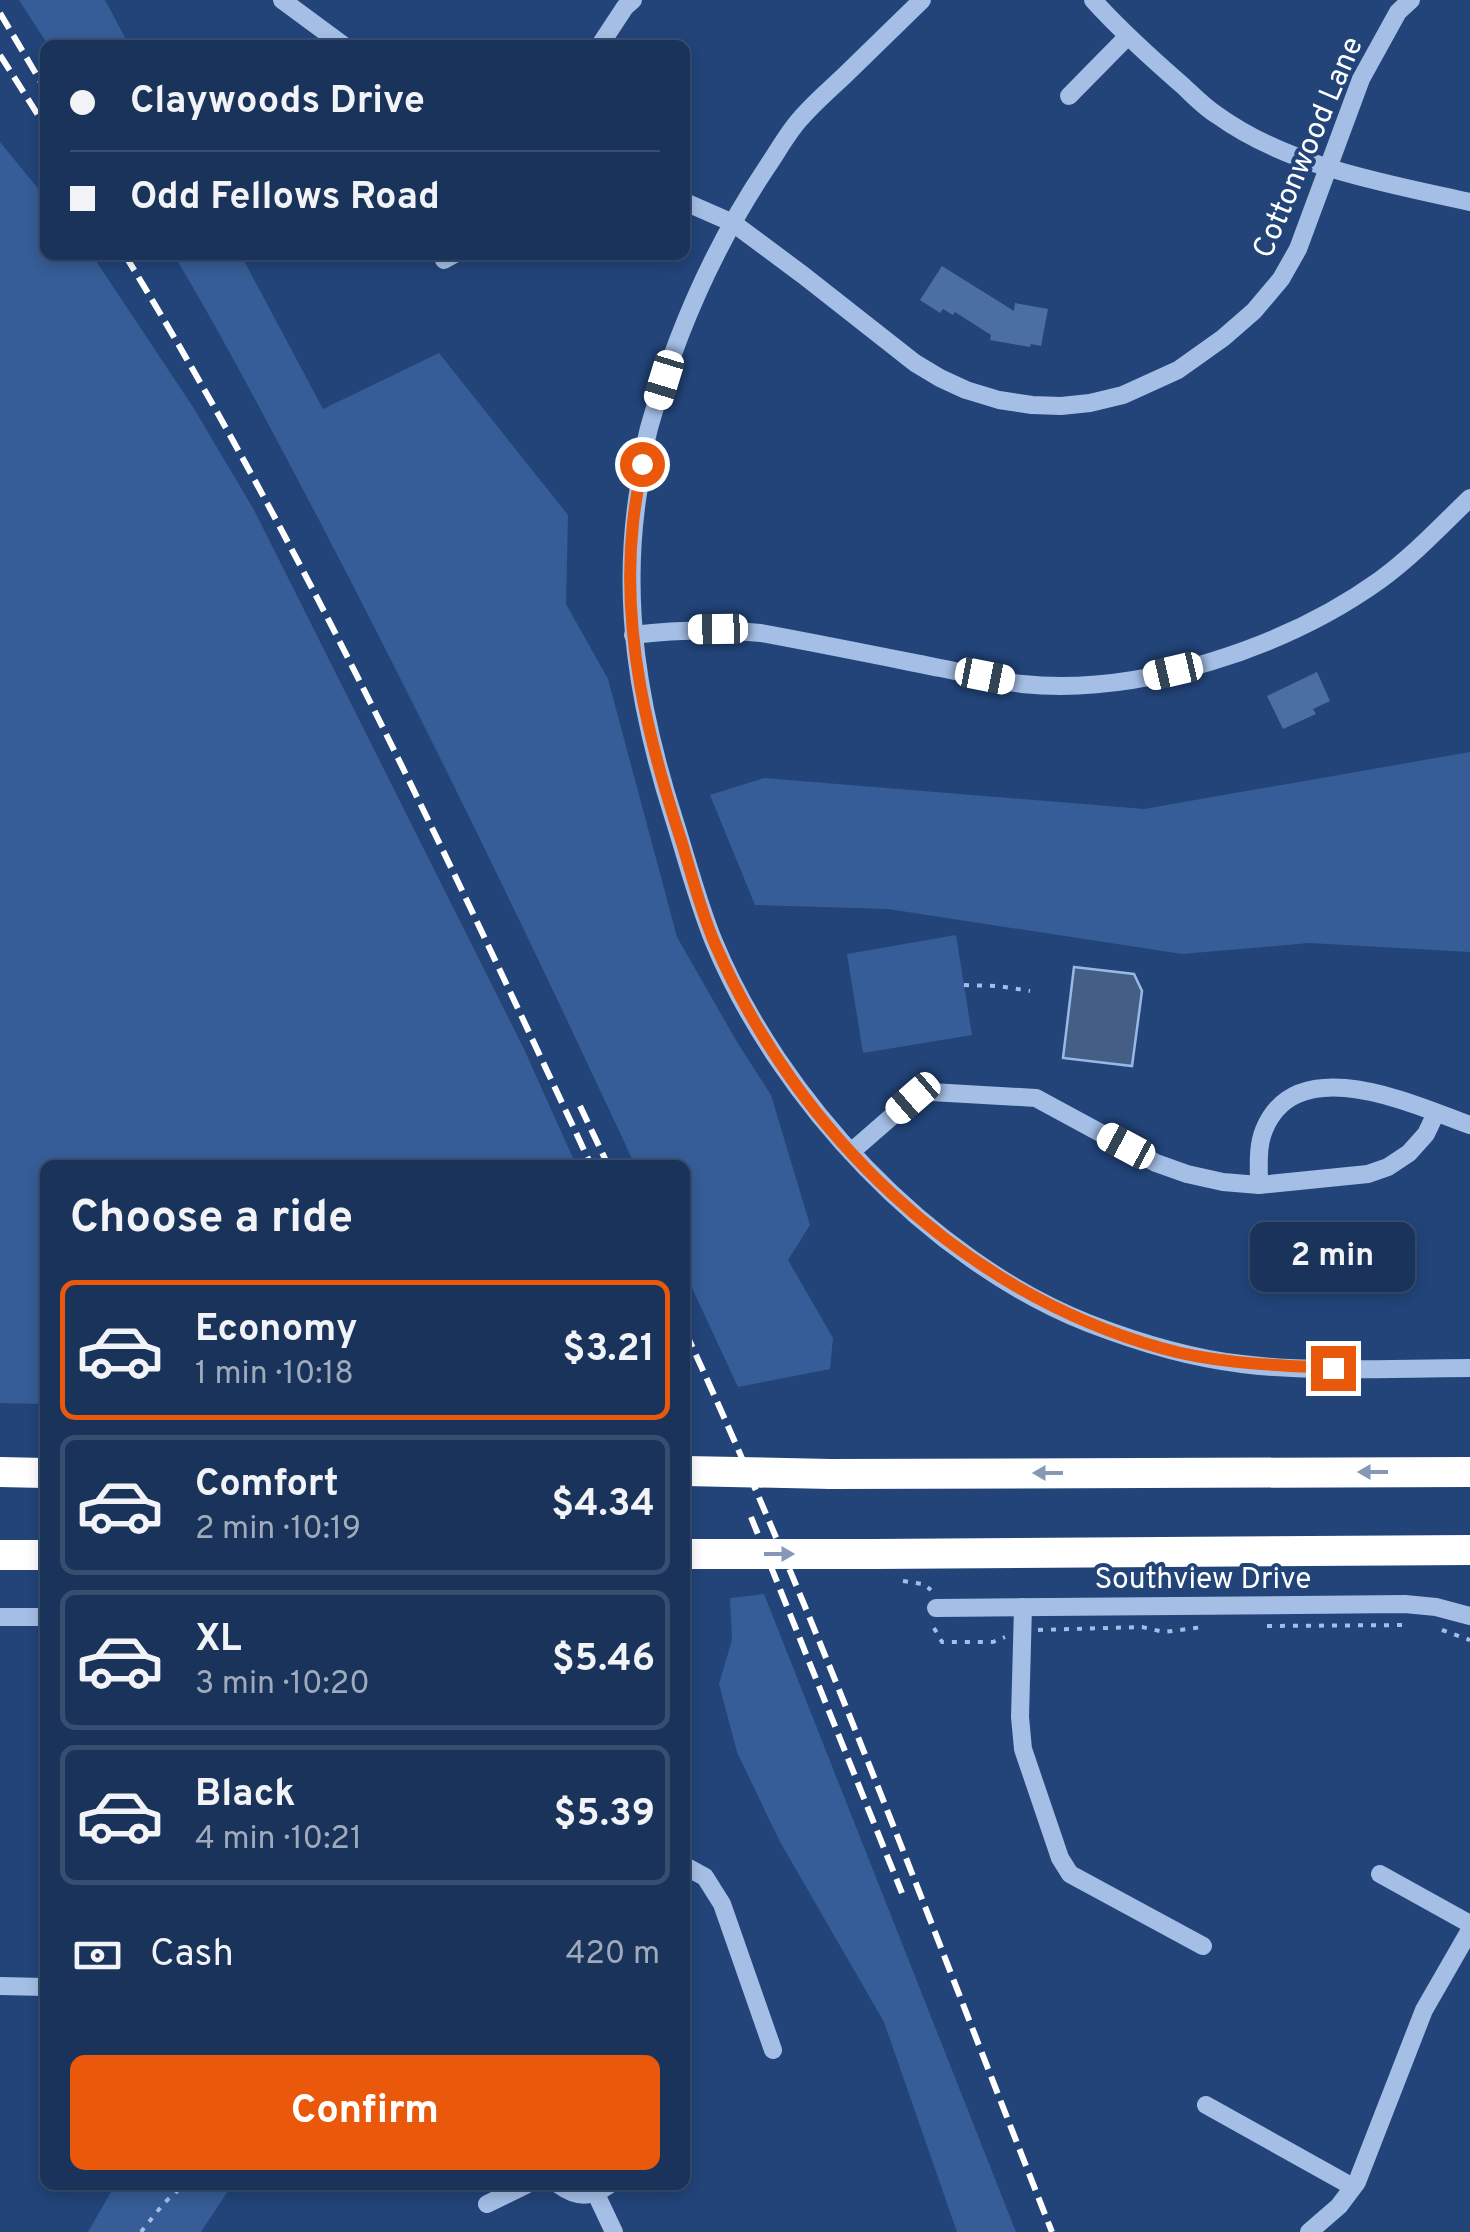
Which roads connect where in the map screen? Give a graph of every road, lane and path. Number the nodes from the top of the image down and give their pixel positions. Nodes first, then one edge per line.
1 (282, 0) edge
2 (633, 0) edge
3 (922, 0) edge
4 (1093, 0) edge
5 (1410, 0) edge
6 (1127, 37) junction
7 (335, 40) edge
8 (603, 40) edge
9 (1069, 96) dead end
10 (1329, 167) junction
11 (1470, 202) edge
12 (690, 204) edge
13 (732, 223) junction
14 (1466, 510) edge
15 (633, 635) junction
16 (964, 985) dead end
17 (1030, 991) dead end
18 (1436, 1112) junction
19 (1470, 1125) edge
20 (850, 1152) junction
21 (1259, 1185) junction
22 (1470, 1368) edge
23 (690, 1471) edge
24 (0, 1472) edge
25 (1470, 1472) edge
26 (40, 1473) edge
27 (1470, 1550) edge
28 (690, 1554) edge
29 (0, 1555) edge
30 (40, 1555) edge
31 (896, 1580) dead end
32 (1023, 1607) junction
33 (936, 1608) junction
34 (1470, 1616) edge
35 (0, 1617) edge
36 (40, 1617) edge
37 (1411, 1625) dead end
38 (1215, 1626) dead end
39 (1263, 1626) dead end
40 (1433, 1627) dead end
41 (1022, 1630) junction
42 (1470, 1640) edge
43 (690, 1869) edge
44 (1380, 1874) dead end
45 (1470, 1927) edge
46 (1203, 1946) dead end
47 (0, 1986) edge
48 (40, 1987) edge
49 (772, 2050) dead end
50 (1206, 2105) dead end
51 (1353, 2187) junction
52 (178, 2190) edge
53 (516, 2190) edge
54 (566, 2190) edge
55 (599, 2190) edge
56 (602, 2190) edge
57 (487, 2204) dead end
58 (140, 2232) edge
59 (614, 2232) edge
60 (1309, 2232) edge

1 - 7 street
2 - 8 street
3 - 13 street
4 - 6 street
5 - 10 street, Cottonwood Lane
6 - 9 street
6 - 10 street
10 - 11 street
10 - 13 street, Cottonwood Lane
12 - 13 street, Cottonwood Lane
13 - 15 street
14 - 15 street
15 - 20 street
16 - 17 path
18 - 19 street
18 - 21 street
18 - 21 street
20 - 21 street
20 - 22 street
25 -> 23 highway, bridge
24 - 26 highway
28 -> 27 highway, bridge
29 - 30 highway
31 - 33 path
32 - 33 street, Southview Drive
32 - 34 street, Southview Drive
32 - 41 street
33 - 41 path
35 - 36 street
37 - 39 path
38 - 41 path
40 - 42 path
41 - 46 street
43 - 49 street
44 - 45 street
45 - 51 street
47 - 48 street
50 - 51 street
51 - 60 street
52 - 58 path
53 - 57 street
54 - 55 street
56 - 59 street

